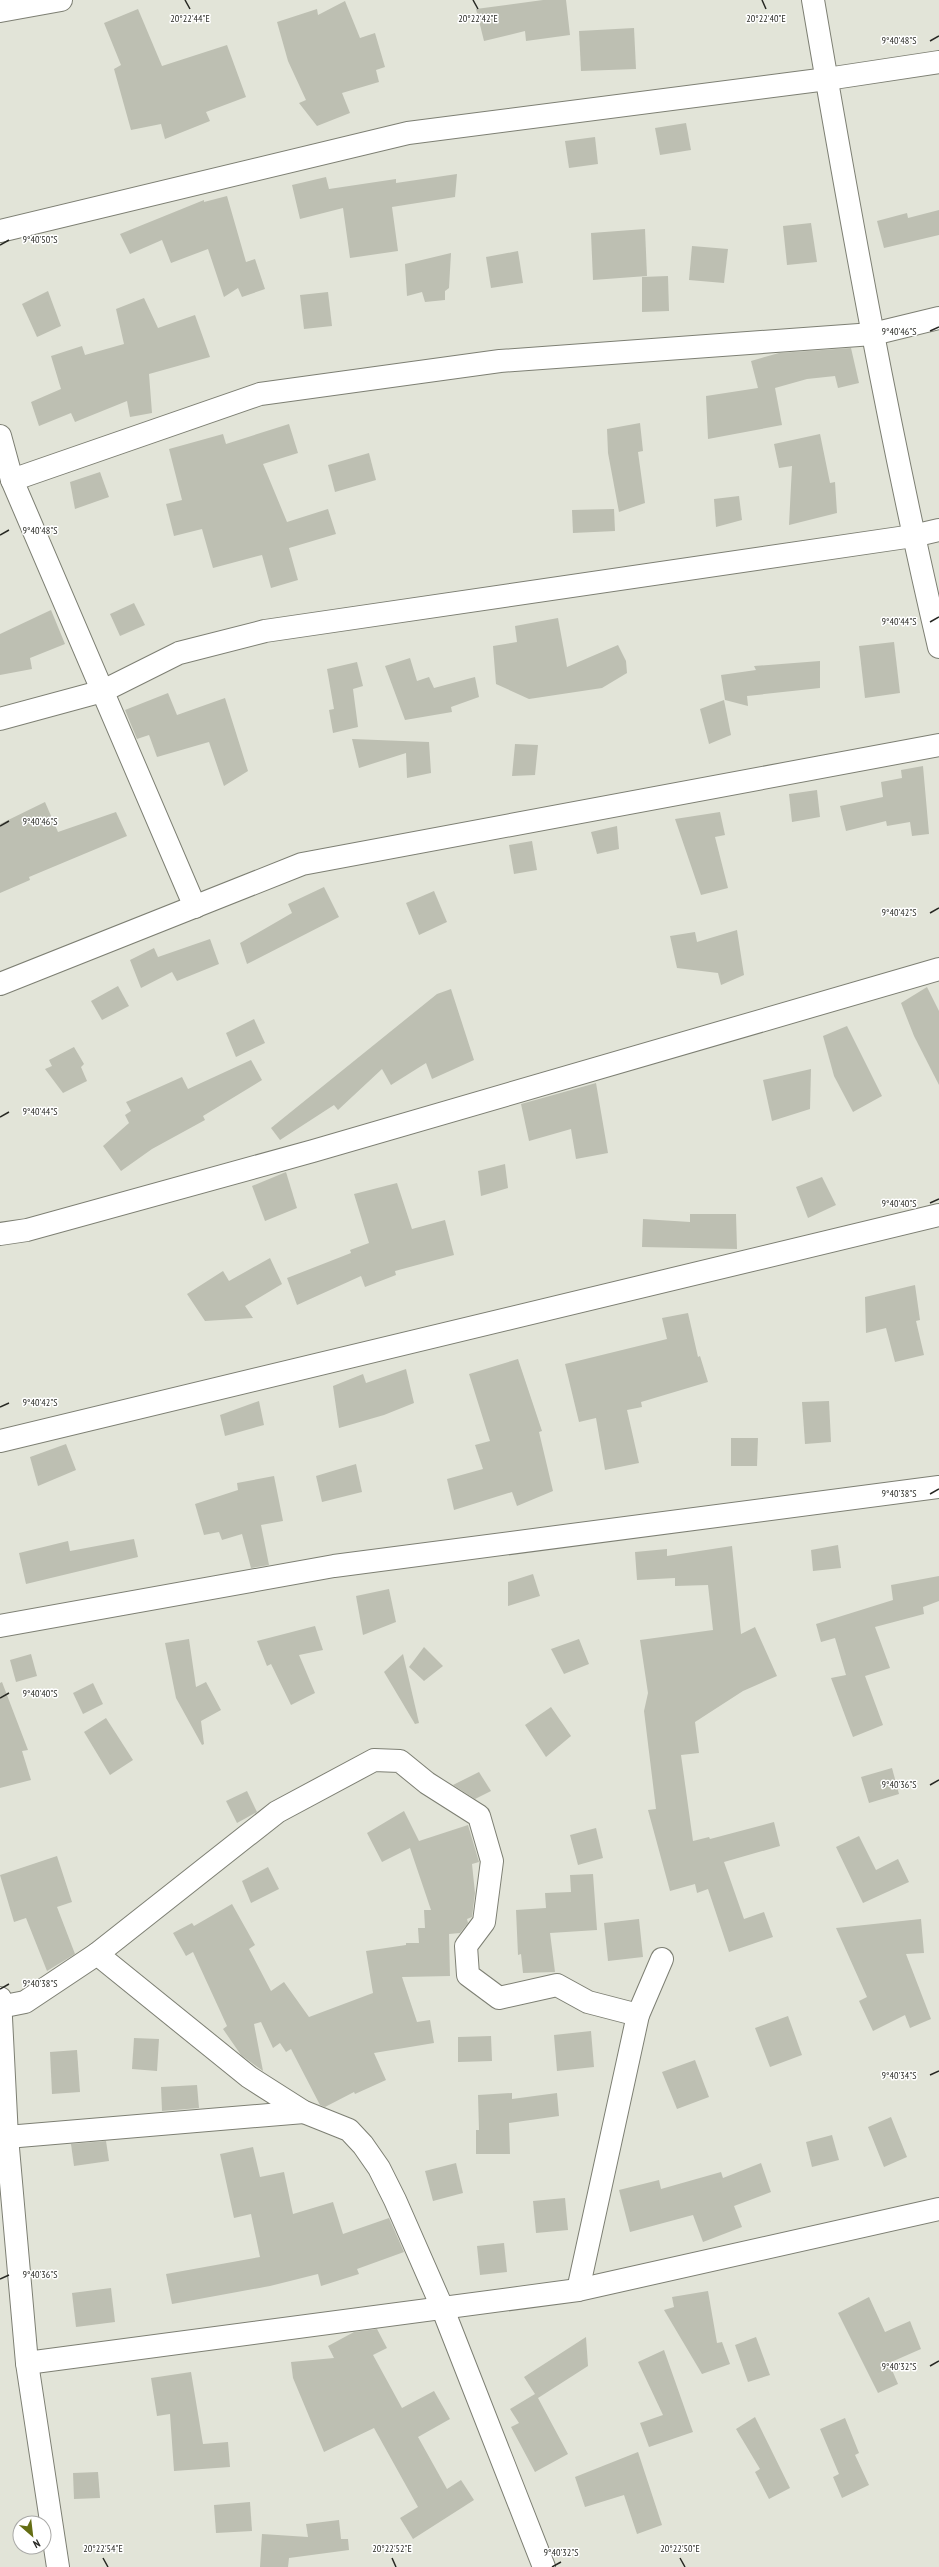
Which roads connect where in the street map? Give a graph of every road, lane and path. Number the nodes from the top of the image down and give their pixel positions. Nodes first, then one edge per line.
1 (61, 0) edge
2 (813, 0) edge
3 (0, 11) edge
4 (939, 62) edge
5 (826, 79) junction
6 (0, 231) edge
7 (939, 318) edge
8 (873, 334) junction
9 (0, 436) edge
10 (12, 480) junction
11 (939, 530) edge
12 (913, 536) junction
13 (939, 647) edge
14 (103, 691) junction
15 (0, 719) edge
16 (939, 745) edge
17 (195, 907) junction
18 (939, 969) edge
19 (0, 984) edge
20 (939, 1215) edge
21 (0, 1234) edge
22 (0, 1441) edge
23 (939, 1487) edge
24 (0, 1626) edge
25 (97, 1954) junction
26 (662, 1959) dead end
27 (0, 2004) edge
28 (638, 2015) junction
29 (304, 2112) junction
30 (7, 2137) junction
31 (939, 2209) edge
32 (578, 2290) junction
33 (442, 2307) junction
34 (26, 2363) junction
35 (58, 2567) edge
36 (544, 2567) edge

1 - 3 street
2 - 5 street
4 - 5 street
5 - 6 street
5 - 8 street
7 - 8 street
8 - 10 street
8 - 12 street
9 - 10 street
10 - 14 street
11 - 12 street
12 - 13 street
12 - 14 street
14 - 15 street
14 - 17 street
16 - 17 street
17 - 19 street
18 - 21 street
20 - 22 street
23 - 24 street
25 - 27 street
25 - 28 street
25 - 29 street
26 - 28 street
27 - 30 street
28 - 32 street
29 - 30 street
29 - 33 street
30 - 34 street
31 - 32 street
32 - 33 street
33 - 34 street
33 - 36 street
34 - 35 street

